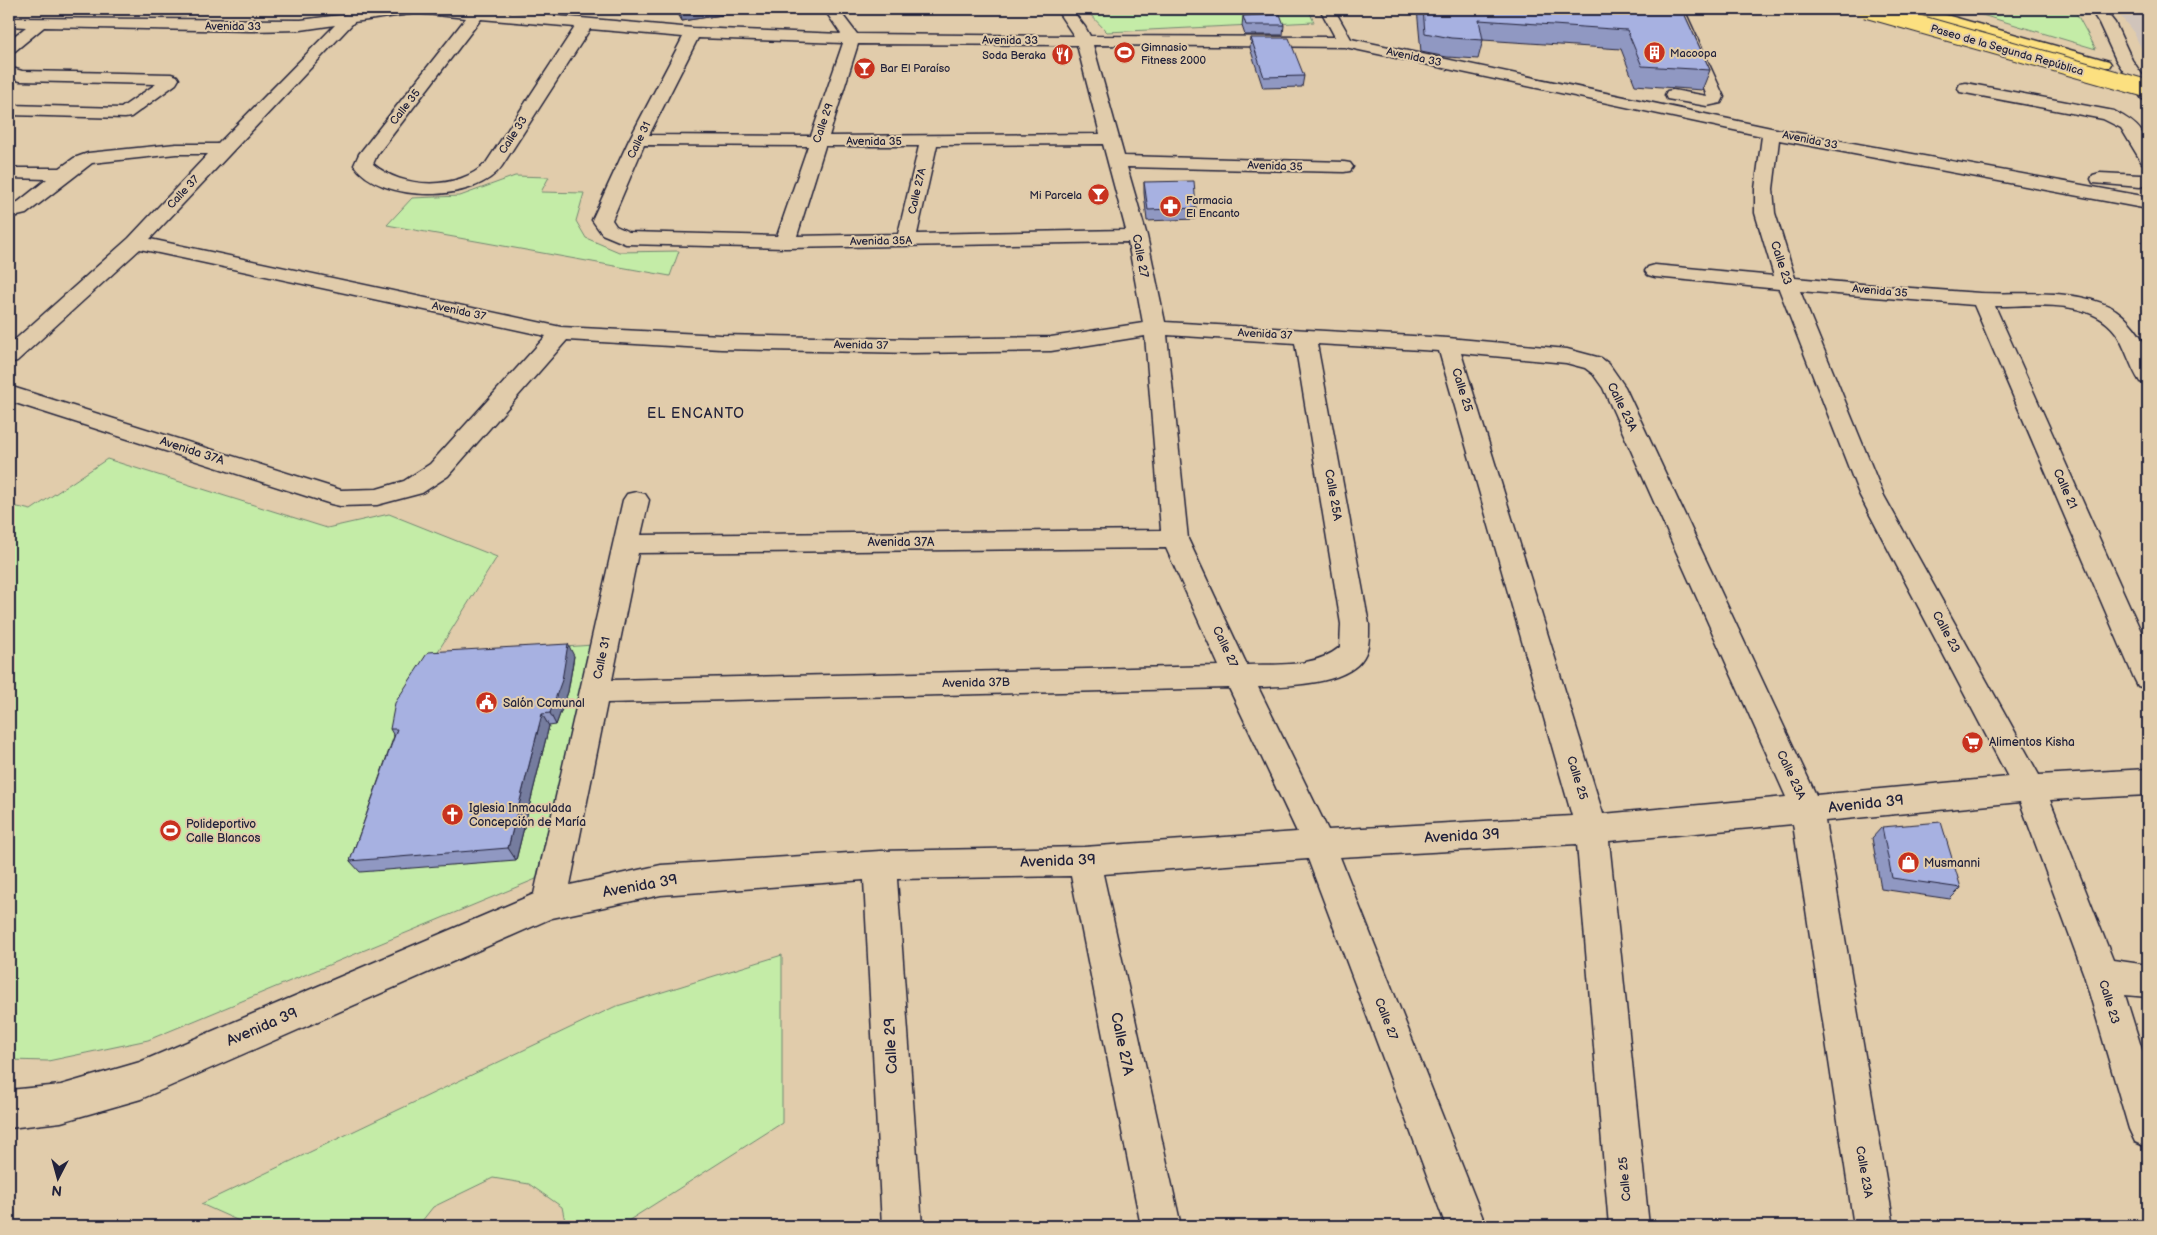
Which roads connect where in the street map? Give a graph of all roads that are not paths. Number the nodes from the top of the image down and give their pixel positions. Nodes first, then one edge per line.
1 (270, 9) edge
2 (608, 9) edge
3 (640, 9) edge
4 (831, 9) edge
5 (1063, 9) edge
6 (1327, 9) edge
7 (1677, 9) edge
8 (1866, 9) edge
9 (1876, 9) edge
10 (1896, 9) edge
11 (1910, 9) edge
12 (2097, 9) edge
13 (478, 14) junction
14 (349, 19) junction
15 (9, 22) edge
16 (39, 24) junction
17 (585, 24) junction
18 (603, 25) junction
19 (250, 26) junction
20 (643, 28) junction
21 (693, 33) junction
22 (852, 39) junction
23 (1084, 41) junction
24 (1345, 42) junction
25 (9, 48) edge
26 (13, 77) edge
27 (2145, 84) edge
28 (1966, 88) dead end
29 (1660, 92) edge
30 (9, 110) edge
31 (1771, 133) junction
32 (1110, 139) junction
33 (638, 140) junction
34 (929, 141) junction
35 (816, 142) junction
36 (223, 149) junction
37 (2148, 158) edge
38 (1116, 161) junction
39 (1344, 167) dead end
40 (1960, 168) junction
41 (9, 173) edge
42 (64, 174) junction
43 (2148, 178) edge
44 (404, 185) joint
45 (2148, 203) edge
46 (9, 212) edge
47 (1137, 236) junction
48 (626, 238) joint
49 (906, 240) junction
50 (136, 242) junction
51 (785, 242) junction
52 (1655, 271) dead end
53 (1787, 284) junction
54 (1982, 300) junction
55 (1155, 328) junction
56 (561, 333) junction
57 (1305, 336) junction
58 (1448, 345) junction
59 (9, 356) edge
60 (1593, 362) joint
61 (2148, 377) edge
62 (9, 393) edge
63 (636, 500) dead end
64 (1175, 539) junction
65 (626, 544) junction
66 (1352, 653) joint
67 (1238, 677) junction
68 (2148, 678) edge
69 (595, 692) junction
70 (2148, 782) edge
71 (2030, 788) junction
72 (1807, 810) junction
73 (1592, 828) junction
74 (1319, 844) junction
75 (1084, 861) junction
76 (880, 865) junction
77 (549, 904) junction
78 (2101, 975) junction
79 (2148, 981) edge
80 (9, 1109) edge
81 (2148, 1129) edge
82 (902, 1226) edge
83 (1161, 1226) edge
84 (1466, 1226) edge
85 (1629, 1226) edge
86 (1874, 1226) edge

1 - 19 street
2 - 18 street
3 - 20 street
4 - 22 street
5 - 23 street, Calle 27
6 - 24 street
7 - 29 street
8 - 27 highway, Paseo de la Segunda República, bridge
9 - 27 street
10 - 27 street
11 - 27 highway, Paseo de la Segunda República
12 - 27 street
13 - 14 street, Avenida 33
13 - 17 street, Avenida 33
13 - 44 street, Calle 35
14 - 19 street, Avenida 33
14 - 36 street, Calle 37
15 - 16 street, Avenida 33
16 - 19 street, Avenida 33
16 - 25 street
17 - 18 street, Avenida 33
17 - 44 street, Calle 33
18 - 20 street, Avenida 33
20 - 21 street, Avenida 33
21 - 22 street, Avenida 33
21 - 33 street, Calle 31
22 - 23 street, Avenida 33
22 - 35 street, Calle 29
23 - 24 street, Avenida 33
23 - 32 street, Calle 27
24 - 31 street, Avenida 33
26 - 30 street
28 - 37 street
31 - 40 street, Avenida 33
31 - 53 street, Calle 23
32 - 34 street, Avenida 35
32 - 38 street, Calle 27
33 - 35 street, Avenida 35
33 - 48 street, Calle 31
34 - 35 street, Avenida 35
34 - 49 street, Calle 27A
35 - 51 street, Calle 29
36 - 42 street
36 - 50 street, Calle 37
38 - 39 street, Avenida 35
38 - 47 street, Calle 27
40 - 43 street
40 - 45 street, Avenida 33
41 - 42 street
42 - 46 street
47 - 49 street, Avenida 35A
47 - 55 street, Calle 27
48 - 51 street, Avenida 35A
49 - 51 street, Avenida 35A
50 - 56 street, Avenida 37
50 - 59 street, Calle 37
52 - 53 street, Avenida 35
53 - 54 street, Avenida 35
53 - 71 street, Calle 23
54 - 61 street, Avenida 35
54 - 68 street, Calle 21
55 - 56 street, Avenida 37
55 - 57 street, Avenida 37
55 - 64 street, Calle 27
56 - 62 street, Avenida 37A
57 - 58 street, Avenida 37
57 - 66 street, Calle 25A
58 - 60 street, Avenida 37
58 - 73 street, Calle 25
60 - 72 street, Calle 23A
63 - 65 street, Calle 31
64 - 65 street, Avenida 37A
64 - 67 street, Calle 27
65 - 69 street, Calle 31
66 - 67 street, Avenida 37B
67 - 69 street, Avenida 37B
67 - 74 street, Calle 27
69 - 77 street, Calle 31
70 - 71 street, Avenida 39
71 - 72 street, Avenida 39
71 - 78 street, Calle 23
72 - 73 street, Avenida 39
72 - 86 street, Calle 23A
73 - 74 street, Avenida 39
73 - 85 street, Calle 25
74 - 75 street, Avenida 39
74 - 84 street, Calle 27
75 - 76 street, Avenida 39
75 - 83 street, Calle 27A
76 - 77 street, Avenida 39
76 - 82 street, Calle 29
77 - 80 street, Avenida 39
78 - 79 street
78 - 81 street, Calle 23

